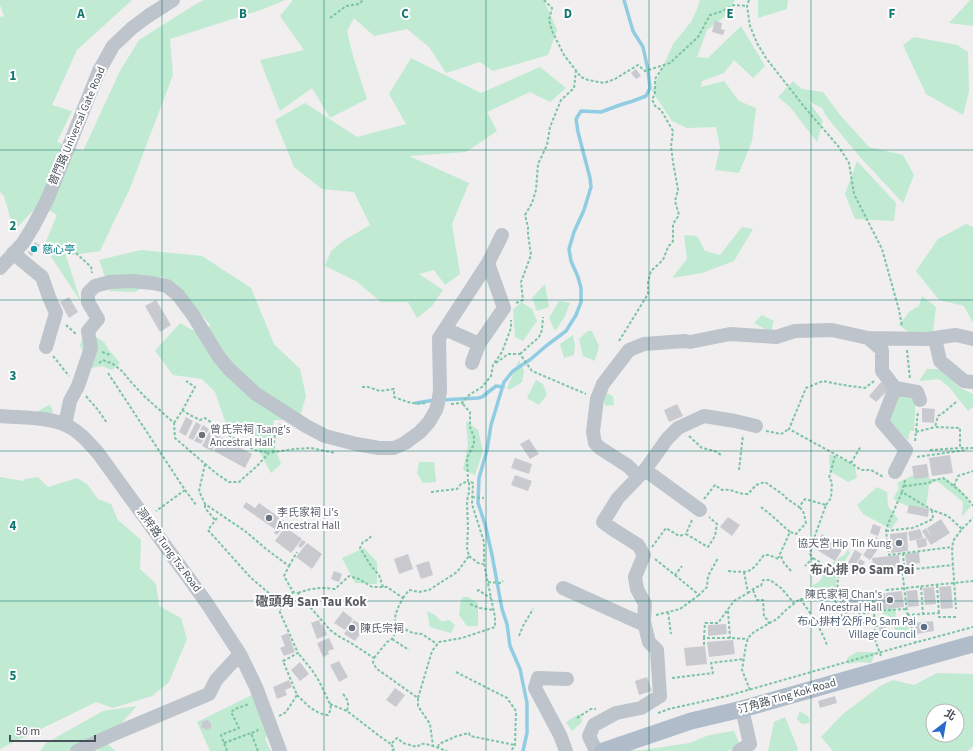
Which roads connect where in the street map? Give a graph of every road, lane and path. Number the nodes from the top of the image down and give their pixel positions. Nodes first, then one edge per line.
1 (173, 0) edge
2 (363, 0) edge
3 (544, 0) edge
4 (749, 0) edge
5 (747, 6) junction
6 (330, 18) dead end
7 (665, 64) junction
8 (576, 70) junction
9 (502, 235) dead end
10 (14, 253) junction
11 (76, 253) dead end
12 (488, 263) junction
13 (0, 268) edge
14 (93, 276) dead end
15 (514, 304) dead end
16 (511, 316) dead end
17 (543, 317) dead end
18 (445, 329) junction
19 (868, 338) junction
20 (935, 338) junction
21 (905, 339) junction
22 (973, 339) edge
23 (619, 341) dead end
24 (479, 344) junction
25 (46, 347) dead end
26 (521, 354) junction
27 (472, 363) dead end
28 (493, 364) junction
29 (84, 369) junction
30 (108, 373) dead end
31 (884, 373) junction
32 (186, 381) dead end
33 (910, 382) dead end
34 (973, 382) edge
35 (362, 387) dead end
36 (895, 388) junction
37 (597, 399) junction
38 (438, 400) junction
39 (920, 400) joint
40 (463, 402) junction
41 (956, 402) dead end
42 (182, 410) junction
43 (288, 414) junction
44 (0, 416) edge
45 (174, 423) junction
46 (64, 425) junction
47 (754, 427) junction
48 (936, 427) junction
49 (679, 428) junction
50 (789, 429) junction
51 (916, 432) junction
52 (861, 446) dead end
53 (914, 446) dead end
54 (960, 448) junction
55 (967, 448) junction
56 (973, 448) edge
57 (930, 450) dead end
58 (271, 453) junction
59 (338, 453) dead end
60 (721, 455) dead end
61 (836, 455) junction
62 (912, 458) dead end
63 (851, 463) junction
64 (205, 464) junction
65 (739, 470) dead end
66 (973, 471) edge
67 (642, 473) junction
68 (895, 476) junction
69 (468, 481) junction
70 (904, 485) junction
71 (954, 486) junction
72 (185, 490) junction
73 (431, 492) dead end
74 (902, 492) junction
75 (473, 497) junction
76 (484, 498) dead end
77 (205, 504) junction
78 (826, 505) junction
79 (197, 506) dead end
80 (973, 506) edge
81 (761, 507) dead end
82 (799, 507) junction
83 (699, 509) joint
84 (932, 510) junction
85 (151, 514) dead end
86 (973, 518) edge
87 (962, 529) junction
88 (886, 531) junction
89 (790, 532) junction
90 (686, 534) dead end
91 (370, 536) dead end
92 (952, 547) junction
93 (651, 550) dead end
94 (297, 552) dead end
95 (903, 553) junction
96 (780, 554) junction
97 (469, 556) junction
98 (652, 557) dead end
99 (718, 558) dead end
100 (813, 558) junction
101 (484, 564) junction
102 (953, 565) junction
103 (289, 566) junction
104 (682, 566) dead end
105 (806, 566) dead end
106 (902, 569) junction
107 (791, 570) dead end
108 (728, 571) dead end
109 (744, 572) junction
110 (675, 575) junction
111 (973, 581) edge
112 (488, 582) junction
113 (501, 582) dead end
114 (954, 583) junction
115 (937, 585) junction
116 (383, 587) junction
117 (921, 587) junction
118 (563, 588) dead end
119 (904, 589) junction
120 (753, 590) junction
121 (886, 590) dead end
122 (477, 591) dead end
123 (294, 592) junction
124 (298, 593) junction
125 (748, 593) junction
126 (872, 594) dead end
127 (699, 595) junction
128 (404, 598) junction
129 (491, 598) junction
130 (800, 599) junction
131 (835, 600) junction
132 (794, 603) junction
133 (470, 604) dead end
134 (281, 608) junction
135 (906, 608) junction
136 (956, 608) dead end
137 (533, 609) dead end
138 (493, 610) junction
139 (728, 610) junction
140 (874, 611) junction
141 (668, 612) junction
142 (939, 613) junction
143 (923, 614) junction
144 (907, 615) junction
145 (848, 617) dead end
146 (957, 617) dead end
147 (875, 620) junction
148 (908, 620) junction
149 (644, 621) junction
150 (769, 624) junction
151 (400, 626) junction
152 (875, 626) junction
153 (973, 627) edge
154 (671, 634) dead end
155 (519, 636) dead end
156 (704, 638) junction
157 (730, 638) junction
158 (392, 639) junction
159 (748, 639) junction
160 (916, 642) junction
161 (438, 644) junction
162 (973, 644) edge
163 (704, 645) dead end
164 (827, 645) dead end
165 (917, 648) dead end
166 (409, 650) dead end
167 (880, 652) junction
168 (298, 653) junction
169 (240, 654) junction
170 (882, 657) dead end
171 (374, 658) junction
172 (744, 659) junction
173 (456, 672) dead end
174 (567, 679) dead end
175 (658, 679) junction
176 (750, 690) junction
177 (343, 694) dead end
178 (753, 694) dead end
179 (297, 695) junction
180 (418, 698) junction
181 (330, 704) junction
182 (252, 709) dead end
183 (742, 709) junction
184 (347, 710) junction
185 (655, 714) dead end
186 (276, 718) dead end
187 (260, 726) dead end
188 (251, 733) junction
189 (224, 743) junction
190 (391, 744) junction
191 (515, 745) junction
192 (434, 746) junction
193 (438, 747) junction
194 (394, 750) edge
195 (77, 751) edge
196 (227, 751) edge
197 (258, 751) edge
198 (280, 751) edge
199 (447, 751) edge
200 (511, 751) edge
201 (566, 751) edge
202 (596, 751) edge
203 (603, 751) edge
204 (739, 751) edge

1 - 10 street, 普門路 Universal Gate Road
2 - 6 path
3 - 8 path
4 - 5 path
5 - 7 path
5 - 21 path
7 - 8 path
7 - 23 path
8 - 15 path
9 - 12 street
10 - 13 street, 普門路 Universal Gate Road
10 - 25 street
11 - 14 path
12 - 18 street
12 - 24 street
16 - 28 path
17 - 26 path
18 - 24 street
18 - 38 street
19 - 21 street
19 - 31 street
19 - 37 street
20 - 21 street
20 - 22 street
20 - 34 street
21 - 33 path
24 - 27 street
26 - 28 path
26 - 37 path
28 - 40 path
29 - 43 street
29 - 45 path
29 - 46 street
30 - 72 path
31 - 36 street
31 - 50 path
32 - 42 path
35 - 38 path
36 - 39 street
36 - 68 street
37 - 67 street
38 - 40 path
38 - 43 street
39 - 51 path
40 - 69 path
41 - 48 path
42 - 45 path
42 - 58 path
43 - 58 path
44 - 46 street, 洞梓路 Tung Tsz Road
45 - 64 path
46 - 169 street, 洞梓路 Tung Tsz Road
47 - 49 street
47 - 50 path
47 - 65 path
48 - 51 path
48 - 54 path
49 - 60 path
49 - 67 street
50 - 61 path
51 - 53 path
52 - 63 path
54 - 55 path
54 - 57 path
55 - 56 path
55 - 62 path
58 - 59 path
58 - 64 path
61 - 63 path
61 - 78 path
63 - 68 path
64 - 77 path
66 - 71 path
67 - 83 street
67 - 149 street
68 - 70 path
69 - 73 path
69 - 75 path
69 - 97 path
70 - 71 path
70 - 74 path
71 - 80 path
72 - 79 path
72 - 85 path
74 - 84 path
74 - 88 path
75 - 76 path
75 - 101 path
77 - 103 path
77 - 134 path
78 - 82 path
78 - 100 path
81 - 89 path
82 - 83 path
82 - 89 path
84 - 87 path
84 - 88 path
86 - 87 path
87 - 92 path
88 - 95 path
89 - 96 path
90 - 93 path
91 - 116 path
92 - 95 path
92 - 102 path
94 - 103 path
95 - 106 path
96 - 107 path
96 - 109 path
97 - 101 path
97 - 128 path
98 - 110 path
99 - 127 path
100 - 105 path
100 - 131 path
101 - 112 path
102 - 106 path
102 - 114 path
103 - 123 path
104 - 110 path
106 - 119 path
108 - 109 path
109 - 125 path
110 - 127 path
111 - 114 path
112 - 113 path
112 - 129 path
114 - 115 path
114 - 136 path
115 - 117 path
115 - 142 path
116 - 124 path
116 - 128 path
117 - 119 path
117 - 143 path
118 - 149 street
119 - 121 path
119 - 135 path
120 - 125 path
120 - 132 path
120 - 150 path
122 - 129 path
123 - 124 path
123 - 134 path
124 - 171 path
125 - 139 path
126 - 140 path
127 - 141 path
128 - 151 path
129 - 138 path
130 - 131 path
130 - 132 path
130 - 164 path
131 - 147 path
132 - 150 path
133 - 138 path
134 - 168 path
135 - 140 path
135 - 144 path
137 - 155 path
138 - 161 path
139 - 156 path
139 - 157 path
140 - 145 path
140 - 147 path
141 - 149 path
141 - 154 path
142 - 143 path
142 - 146 path
143 - 144 path
144 - 148 path
147 - 152 path
148 - 152 path
148 - 160 path
149 - 175 street
150 - 159 path
151 - 158 path
151 - 161 path
152 - 167 path
153 - 160 path
156 - 157 path
156 - 163 path
157 - 159 path
158 - 166 path
158 - 171 path
159 - 172 path
160 - 165 path
160 - 167 path
161 - 180 path
162 - 183 main road, 汀角路 Ting Kok Road
167 - 170 path
167 - 176 path
168 - 179 path
168 - 181 path
169 - 195 street
169 - 198 street, 洞梓路 Tung Tsz Road
171 - 180 path
172 - 175 path
172 - 176 path
173 - 191 path
174 - 201 street
175 - 202 street
176 - 178 path
176 - 185 path
177 - 184 path
179 - 181 path
179 - 186 path
180 - 192 path
181 - 184 path
182 - 189 path
183 - 203 main road, 汀角路 Ting Kok Road
183 - 204 street
184 - 190 path
187 - 188 path
188 - 189 path
188 - 197 path
189 - 196 path
190 - 192 path
190 - 194 path
191 - 193 path
191 - 200 path
192 - 193 path
193 - 199 path

